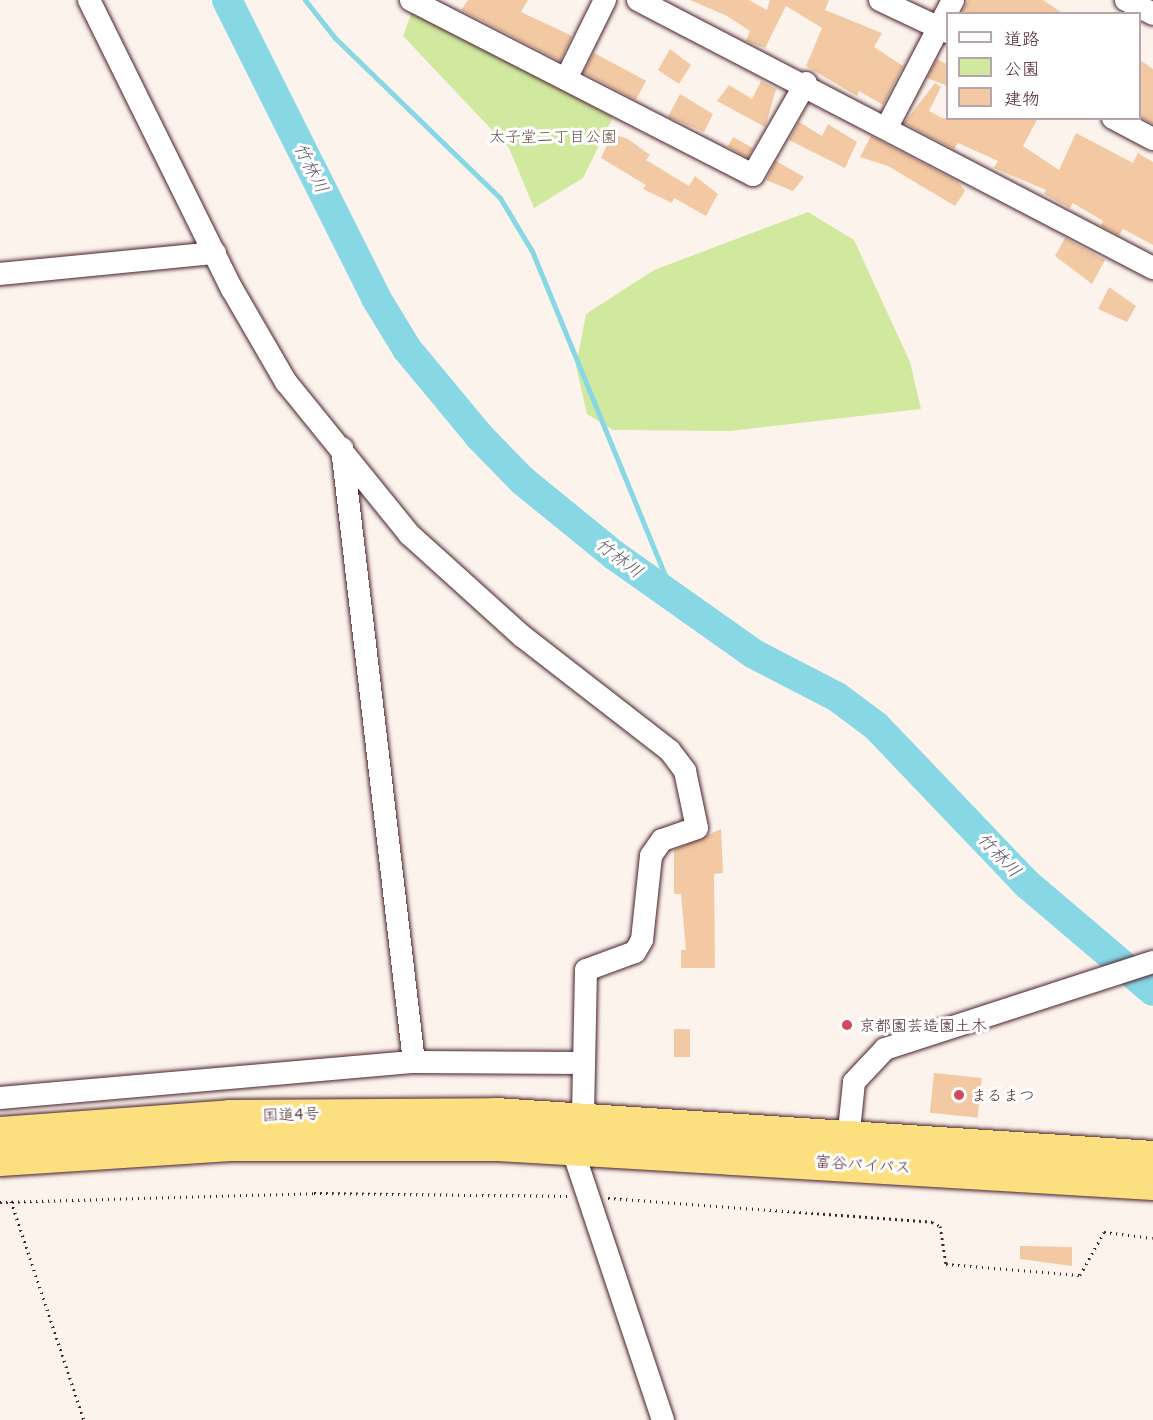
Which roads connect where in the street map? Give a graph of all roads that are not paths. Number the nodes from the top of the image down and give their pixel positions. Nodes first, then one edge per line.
1 (89, 0) edge
2 (411, 0) edge
3 (605, 0) edge
4 (638, 0) edge
5 (880, 0) edge
6 (1126, 0) edge
7 (1153, 14) edge
8 (943, 30) edge
9 (566, 79) junction
10 (806, 83) junction
11 (1117, 120) edge
12 (886, 127) junction
13 (1153, 139) edge
14 (215, 252) junction
15 (1153, 268) edge
16 (0, 274) edge
17 (342, 446) junction
18 (1153, 962) edge
19 (414, 1062) junction
20 (583, 1064) junction
21 (0, 1098) edge
22 (583, 1117) junction
23 (0, 1133) edge
24 (572, 1148) junction
25 (847, 1148) junction
26 (1153, 1157) edge
27 (0, 1159) edge
28 (1153, 1183) edge
29 (663, 1420) edge

1 - 14 street
2 - 9 street
3 - 9 street
4 - 10 street
5 - 8 street
6 - 7 street
8 - 12 street
9 - 10 street
10 - 12 street
11 - 13 street
12 - 15 street
14 - 16 street
14 - 17 street
17 - 19 street
17 - 20 street
18 - 25 street
19 - 20 street
19 - 21 street
20 - 22 street
22 - 23 highway, 国道4号
22 - 24 street
22 - 25 highway, 富谷バイパス
24 - 25 highway, 富谷バイパス
24 - 27 highway, 国道4号
24 - 29 street
25 - 26 highway, 富谷バイパス
25 - 28 highway, 富谷バイパス

